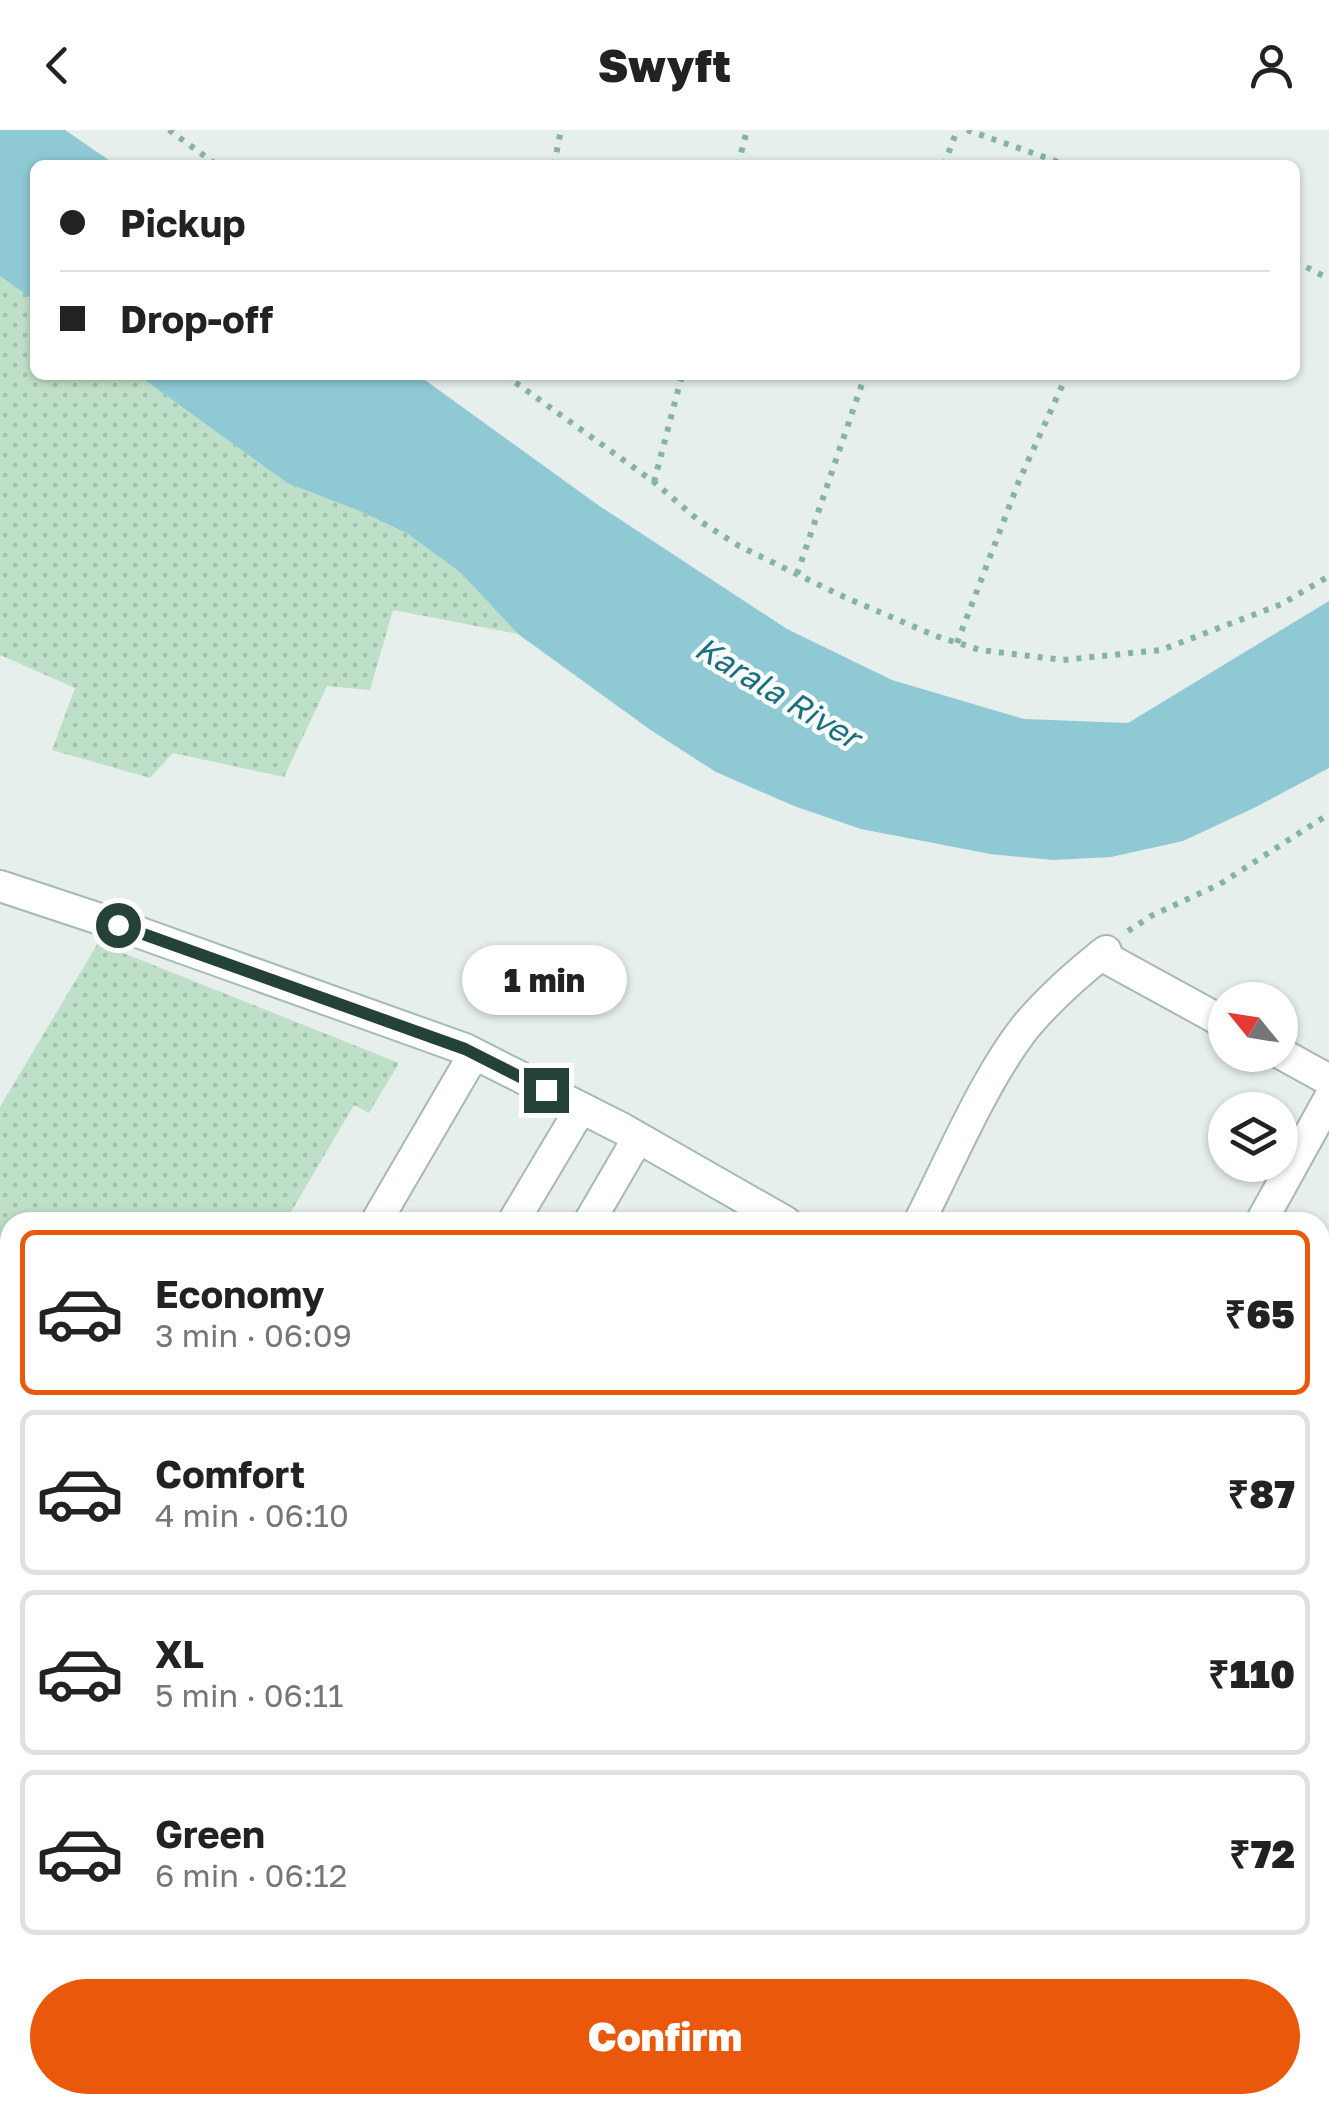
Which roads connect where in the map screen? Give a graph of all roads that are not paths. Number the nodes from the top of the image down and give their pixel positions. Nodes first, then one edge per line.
1 (0, 886) edge
2 (1208, 1013) edge
3 (474, 1054) junction
4 (1298, 1064) edge
5 (1327, 1081) edge
6 (581, 1108) junction
7 (638, 1138) junction
8 (382, 1212) edge
9 (519, 1212) edge
10 (595, 1212) edge
11 (756, 1212) edge
12 (924, 1212) edge
13 (1265, 1212) edge

1 - 3 street
2 - 12 street
3 - 6 street
3 - 8 street
4 - 5 street
5 - 13 street
6 - 7 street
6 - 9 street
7 - 10 street
7 - 11 street

